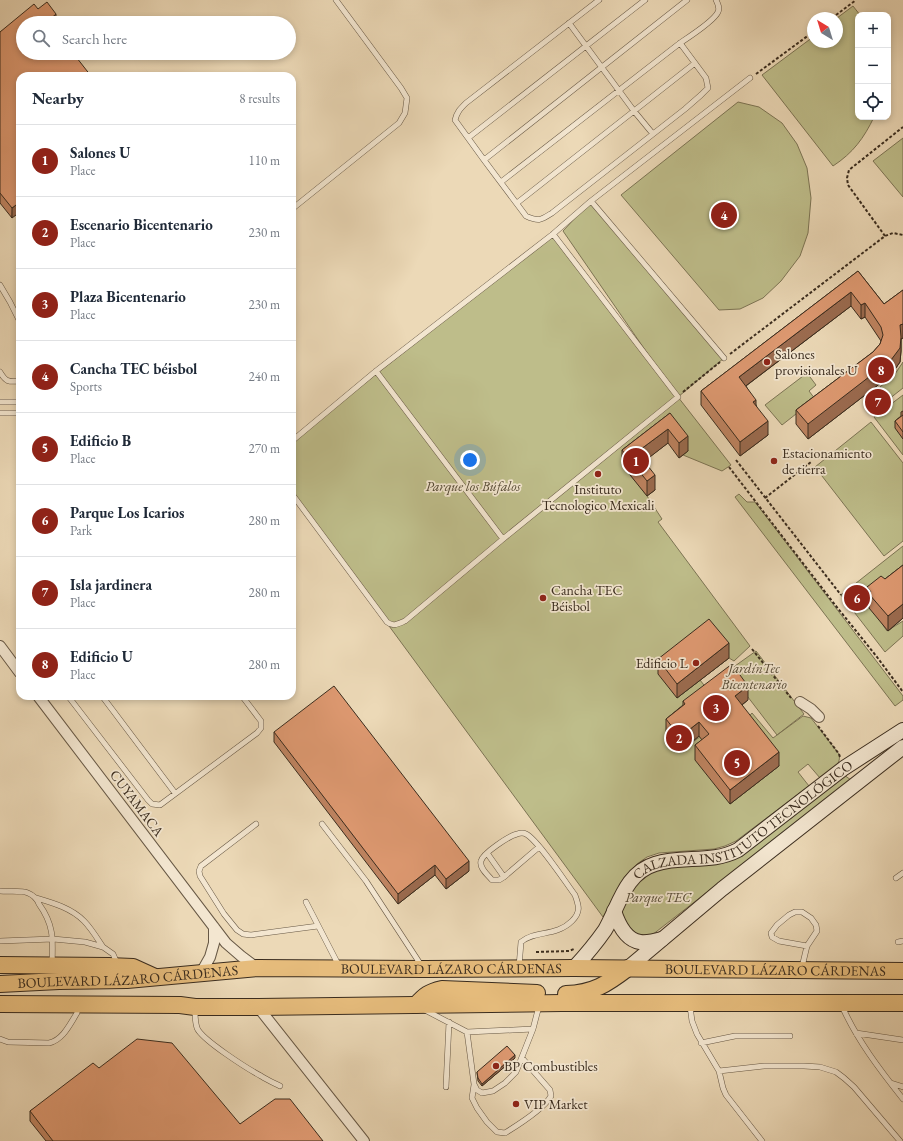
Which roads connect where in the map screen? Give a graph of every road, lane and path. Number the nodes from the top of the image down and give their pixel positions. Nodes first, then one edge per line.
1 (336, 0) edge
2 (599, 0) edge
3 (645, 0) edge
4 (687, 0) edge
5 (716, 0) edge
6 (856, 0) edge
7 (840, 12) edge
8 (569, 23) junction
9 (807, 36) edge
10 (680, 44) junction
11 (586, 46) junction
12 (695, 63) junction
13 (602, 68) junction
14 (750, 78) joint
15 (619, 91) junction
16 (634, 111) junction
17 (903, 127) edge
18 (653, 134) junction
19 (468, 138) junction
20 (484, 160) junction
21 (501, 182) junction
22 (591, 201) junction
23 (517, 203) junction
24 (296, 206) edge
25 (553, 234) junction
26 (903, 235) edge
27 (885, 236) junction
28 (0, 285) edge
29 (16, 314) edge
30 (724, 358) junction
31 (376, 371) junction
32 (0, 372) edge
33 (16, 381) edge
34 (678, 397) junction
35 (0, 402) edge
36 (16, 402) edge
37 (0, 413) edge
38 (16, 413) edge
39 (296, 438) edge
40 (736, 460) dead end
41 (811, 462) dead end
42 (729, 467) dead end
43 (764, 498) junction
44 (296, 499) edge
45 (503, 539) junction
46 (841, 595) dead end
47 (0, 646) edge
48 (752, 649) dead end
49 (16, 665) edge
50 (903, 692) edge
51 (41, 700) edge
52 (71, 700) edge
53 (105, 700) edge
54 (245, 700) edge
55 (798, 702) joint
56 (817, 720) joint
57 (903, 730) edge
58 (903, 747) edge
59 (842, 765) junction
60 (856, 784) junction
61 (175, 793) junction
62 (256, 824) dead end
63 (322, 824) dead end
64 (539, 847) junction
65 (487, 853) junction
66 (903, 873) edge
67 (504, 877) junction
68 (896, 878) dead end
69 (0, 891) edge
70 (36, 898) junction
71 (306, 902) dead end
72 (614, 911) junction
73 (318, 926) junction
74 (214, 927) junction
75 (53, 939) junction
76 (662, 939) junction
77 (0, 941) edge
78 (807, 946) junction
79 (103, 947) junction
80 (575, 949) dead end
81 (536, 952) dead end
82 (0, 965) edge
83 (52, 965) junction
84 (118, 966) junction
85 (257, 968) junction
86 (519, 968) junction
87 (574, 968) junction
88 (628, 968) junction
89 (340, 969) junction
90 (424, 969) junction
91 (802, 970) junction
92 (903, 971) edge
93 (201, 973) junction
94 (155, 977) junction
95 (0, 984) edge
96 (540, 1003) junction
97 (690, 1003) junction
98 (841, 1003) junction
99 (903, 1003) edge
100 (0, 1004) edge
101 (118, 1005) junction
102 (416, 1005) junction
103 (196, 1007) junction
104 (258, 1007) junction
105 (0, 1013) edge
106 (77, 1013) junction
107 (449, 1022) junction
108 (533, 1029) junction
109 (468, 1032) junction
110 (856, 1033) junction
111 (790, 1036) dead end
112 (0, 1039) edge
113 (903, 1040) edge
114 (701, 1042) junction
115 (522, 1058) junction
116 (719, 1071) junction
117 (890, 1083) junction
118 (474, 1084) junction
119 (280, 1086) dead end
120 (446, 1086) dead end
121 (903, 1087) edge
122 (903, 1100) edge
123 (364, 1141) edge
124 (762, 1141) edge
125 (900, 1141) edge

1 - 24 lane
2 - 8 lane
3 - 11 lane
4 - 13 lane
5 - 10 lane
6 - 7 path
8 - 11 lane
8 - 19 lane
9 - 14 path
10 - 12 lane
10 - 15 lane
11 - 13 lane
11 - 19 lane
12 - 16 lane
12 - 18 lane
13 - 15 lane
13 - 20 lane
14 - 22 lane
15 - 16 lane
15 - 21 lane
16 - 18 lane
16 - 23 lane
17 - 27 path
18 - 23 lane
19 - 20 lane
20 - 21 lane
21 - 23 lane
22 - 25 lane
22 - 30 lane
25 - 31 lane
25 - 34 lane
26 - 27 path
27 - 30 path
28 - 29 lane
30 - 34 path
31 - 39 lane
31 - 45 lane
32 - 33 lane
34 - 45 lane
35 - 36 lane
37 - 38 lane
40 - 43 path
41 - 43 path
42 - 50 path
43 - 46 path
44 - 45 lane
47 - 49 street
48 - 55 path
51 - 74 street, CUYAMACA
52 - 61 lane
53 - 61 lane
54 - 61 lane
55 - 56 street
56 - 59 path
57 - 59 street, CALZADA INSTITUTO TECNOLÓGICO
58 - 60 street, CALZADA INSTITUTO TECNOLÓGICO
59 - 60 street
59 - 72 street, CALZADA INSTITUTO TECNOLÓGICO
60 - 76 street, CALZADA INSTITUTO TECNOLÓGICO
62 - 73 lane
63 - 90 lane
64 - 65 lane
64 - 67 lane
64 - 86 lane
65 - 67 lane
65 - 67 lane
66 - 68 lane
69 - 70 lane
70 - 75 lane
70 - 79 lane
71 - 73 lane
72 - 76 street
72 - 87 street, CALZADA INSTITUTO TECNOLÓGICO
73 - 89 lane
74 - 85 street, CUYAMACA
74 - 93 street
75 - 77 lane
75 - 79 lane
75 - 83 lane
76 - 88 street, CALZADA INSTITUTO TECNOLÓGICO
78 - 78 lane
78 - 91 lane
79 - 84 lane
80 - 81 path
82 - 83 main road
83 - 84 main road
84 - 94 main road
85 - 89 main road, BOULEVARD LÁZARO CÁRDENAS
85 - 93 main road, BOULEVARD LÁZARO CÁRDENAS
86 - 87 main road, BOULEVARD LÁZARO CÁRDENAS
86 - 90 main road, BOULEVARD LÁZARO CÁRDENAS
87 - 88 main road, BOULEVARD LÁZARO CÁRDENAS
88 - 91 main road, BOULEVARD LÁZARO CÁRDENAS
88 - 102 main road
89 - 90 main road, BOULEVARD LÁZARO CÁRDENAS
91 - 92 main road, BOULEVARD LÁZARO CÁRDENAS
93 - 94 main road, BOULEVARD LÁZARO CÁRDENAS
94 - 95 main road, BOULEVARD LÁZARO CÁRDENAS
96 - 97 main road, BOULEVARD LÁZARO CÁRDENAS
96 - 102 main road, BOULEVARD LÁZARO CÁRDENAS
96 - 108 lane
97 - 98 main road, BOULEVARD LÁZARO CÁRDENAS
97 - 114 lane
98 - 99 main road, BOULEVARD LÁZARO CÁRDENAS
98 - 110 lane
100 - 101 main road, BOULEVARD LÁZARO CÁRDENAS
101 - 103 main road, BOULEVARD LÁZARO CÁRDENAS
101 - 106 main road
102 - 104 main road, BOULEVARD LÁZARO CÁRDENAS
102 - 107 lane
103 - 104 main road, BOULEVARD LÁZARO CÁRDENAS
103 - 119 lane
104 - 123 street
105 - 106 main road
106 - 112 lane
107 - 109 lane
107 - 120 lane
108 - 109 lane
108 - 115 lane
109 - 118 lane
110 - 113 lane
110 - 117 lane
111 - 114 lane
114 - 116 lane
115 - 118 lane
115 - 118 lane
116 - 124 lane
116 - 125 lane
117 - 121 lane
117 - 122 lane

